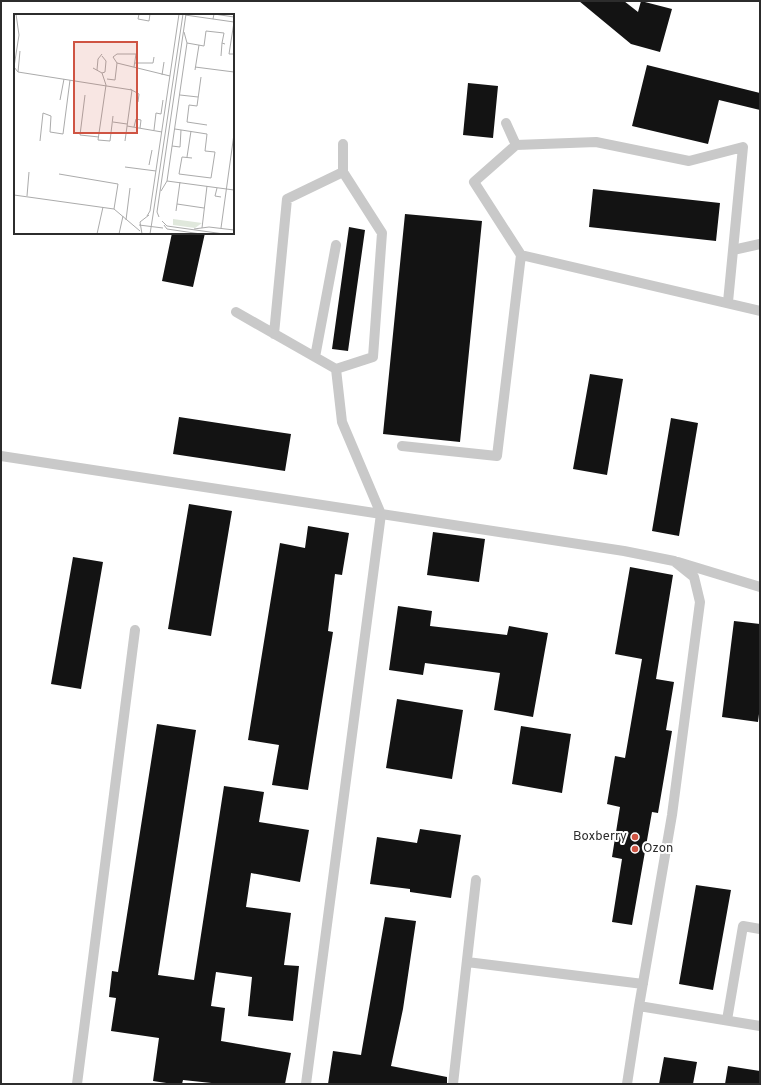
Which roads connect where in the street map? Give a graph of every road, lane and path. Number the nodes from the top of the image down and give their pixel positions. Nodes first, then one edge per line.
1 (506, 123) dead end
2 (343, 144) dead end
3 (516, 146) junction
4 (343, 172) junction
5 (760, 244) edge
6 (336, 245) dead end
7 (733, 250) junction
8 (521, 255) junction
9 (728, 302) junction
10 (760, 311) edge
11 (236, 312) dead end
12 (274, 334) junction
13 (315, 357) junction
14 (336, 369) junction
15 (402, 446) dead end
16 (1, 456) edge
17 (381, 514) junction
18 (674, 561) junction
19 (760, 587) edge
20 (135, 630) dead end
21 (476, 880) dead end
22 (760, 929) edge
23 (467, 962) junction
24 (643, 984) junction
25 (639, 1006) junction
26 (727, 1020) junction
27 (760, 1026) edge
28 (77, 1084) edge
29 (306, 1084) edge
30 (453, 1084) edge
31 (627, 1084) edge

1 - 3 lane
2 - 4 lane
3 - 7 lane
3 - 8 lane
4 - 12 lane
4 - 14 lane
5 - 7 lane
6 - 13 lane
7 - 9 lane
8 - 9 lane
8 - 15 lane
9 - 10 lane
11 - 12 lane
12 - 13 lane
13 - 14 lane
14 - 17 lane
16 - 17 lane
17 - 18 lane
17 - 29 lane
18 - 19 lane
18 - 24 lane
20 - 28 lane
21 - 23 lane
22 - 26 lane
23 - 24 lane
23 - 30 lane
24 - 25 lane
25 - 26 lane
25 - 31 lane
26 - 27 lane

